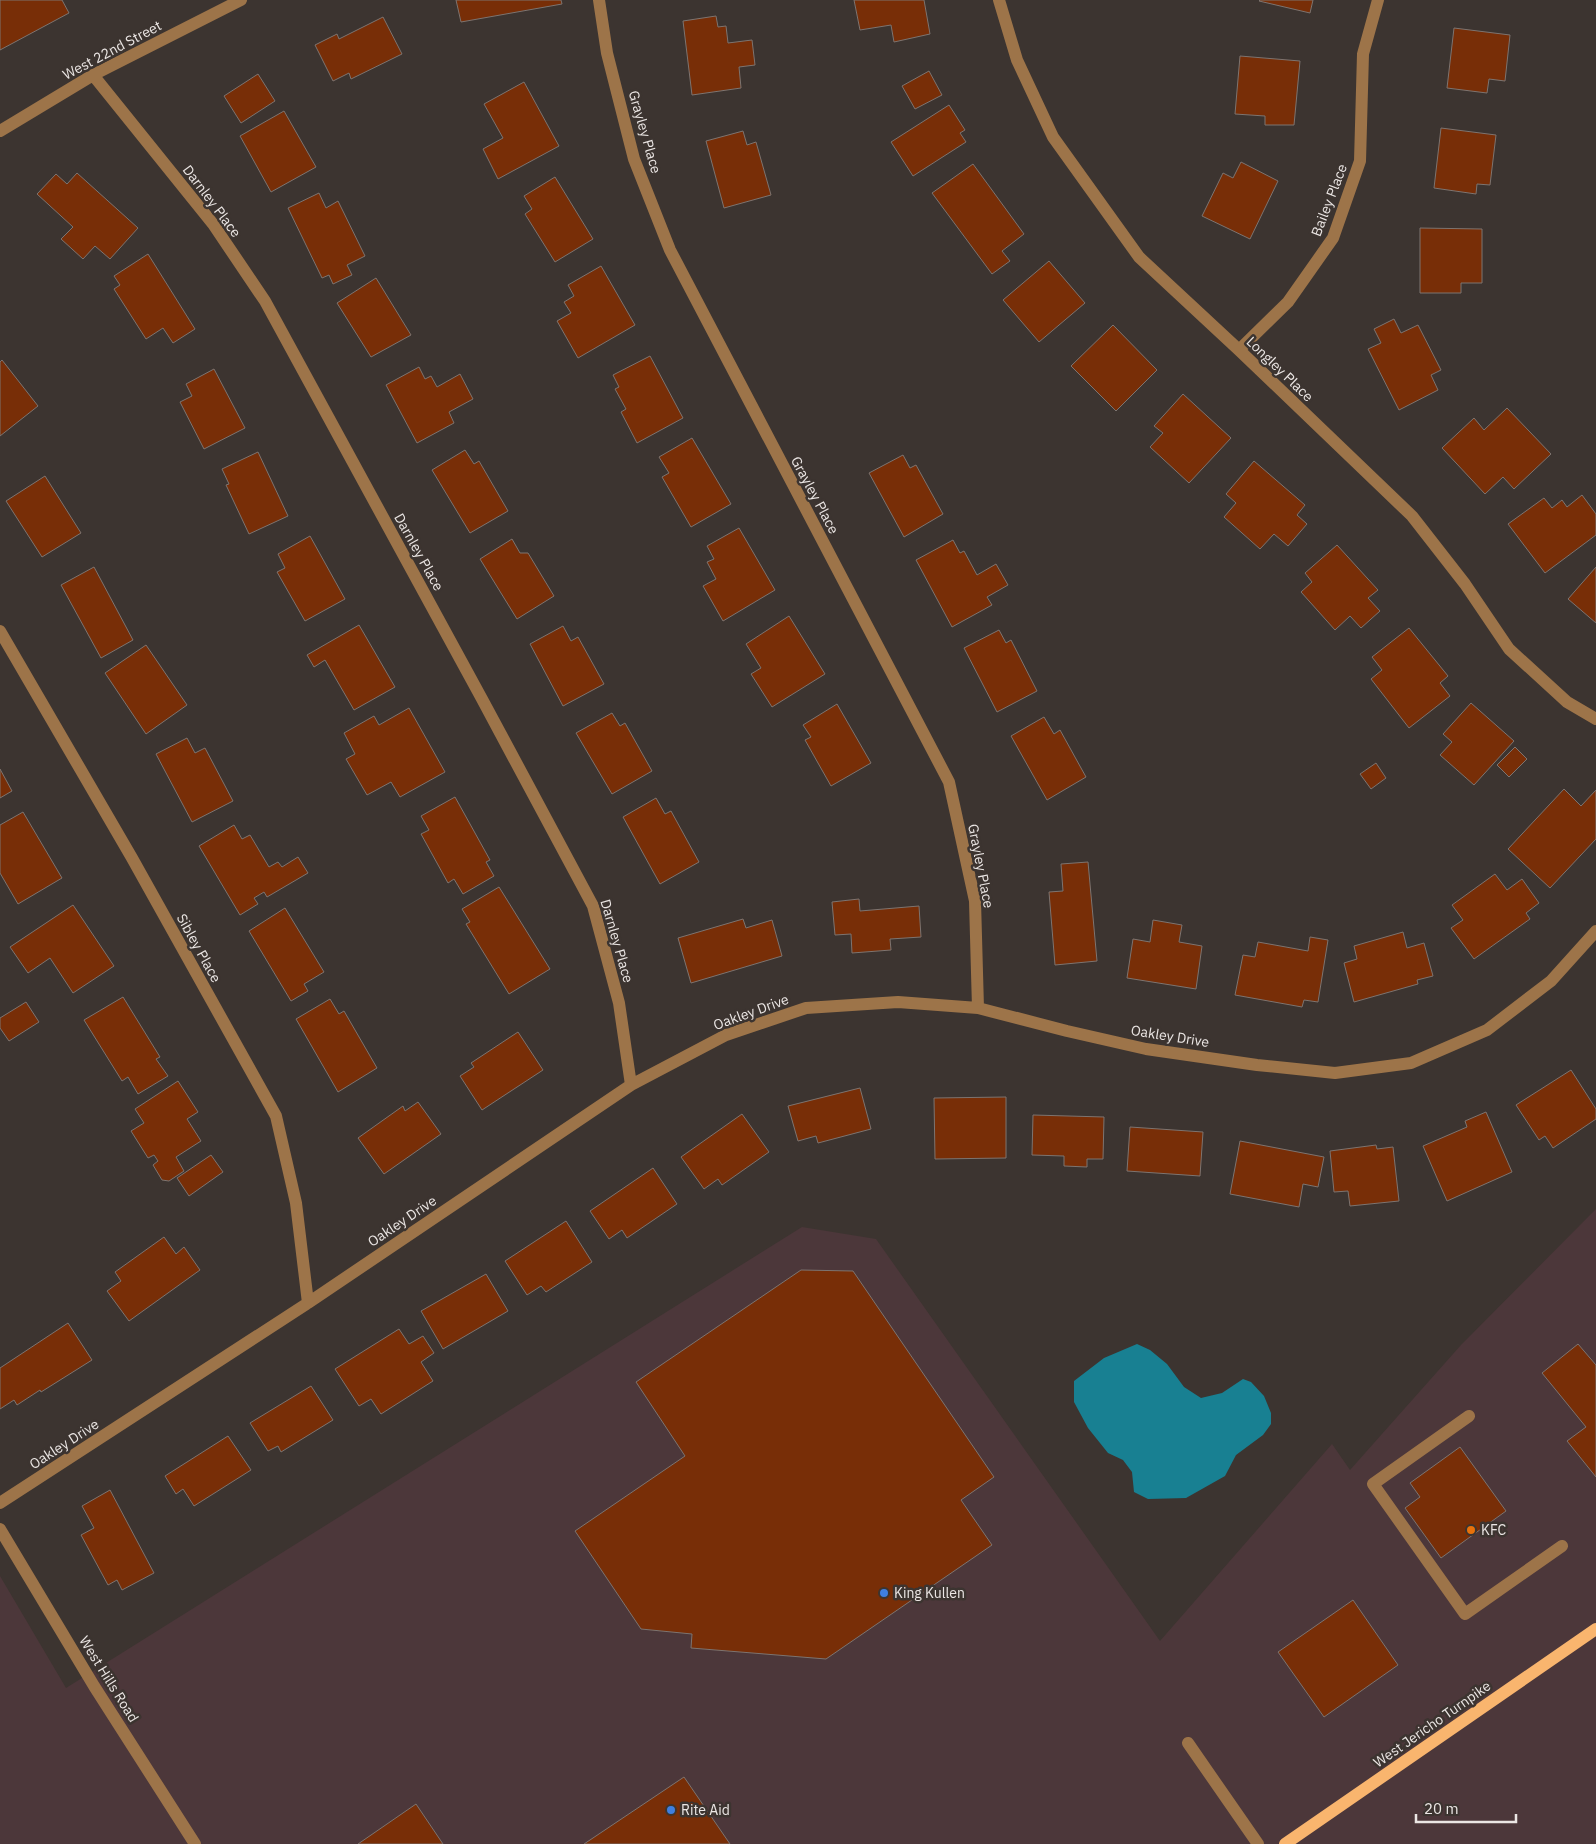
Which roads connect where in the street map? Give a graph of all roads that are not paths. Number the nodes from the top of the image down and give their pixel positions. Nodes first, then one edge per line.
1 (241, 0) edge
2 (599, 0) edge
3 (999, 0) edge
4 (1378, 0) edge
5 (93, 75) junction
6 (0, 131) edge
7 (1239, 350) junction
8 (0, 631) edge
9 (1596, 719) edge
10 (1596, 931) edge
11 (978, 1008) junction
12 (632, 1085) junction
13 (308, 1303) junction
14 (1469, 1416) dead end
15 (0, 1504) edge
16 (0, 1528) edge
17 (1562, 1546) dead end
18 (1596, 1629) edge
19 (1188, 1743) dead end
20 (195, 1844) edge
21 (1258, 1844) edge
22 (1285, 1844) edge

1 - 5 street, West 22nd Street
2 - 11 street, Grayley Place
3 - 7 street, Longley Place
4 - 7 street, Bailey Place
5 - 6 street, West 22nd Street
5 - 12 street, Darnley Place
7 - 9 street, Longley Place
8 - 13 street, Sibley Place
10 - 11 street, Oakley Drive
11 - 12 street, Oakley Drive
12 - 13 street, Oakley Drive
13 - 15 street, Oakley Drive
14 - 17 street
16 - 20 street, West Hills Road
18 - 22 main road, West Jericho Turnpike
19 - 21 street

